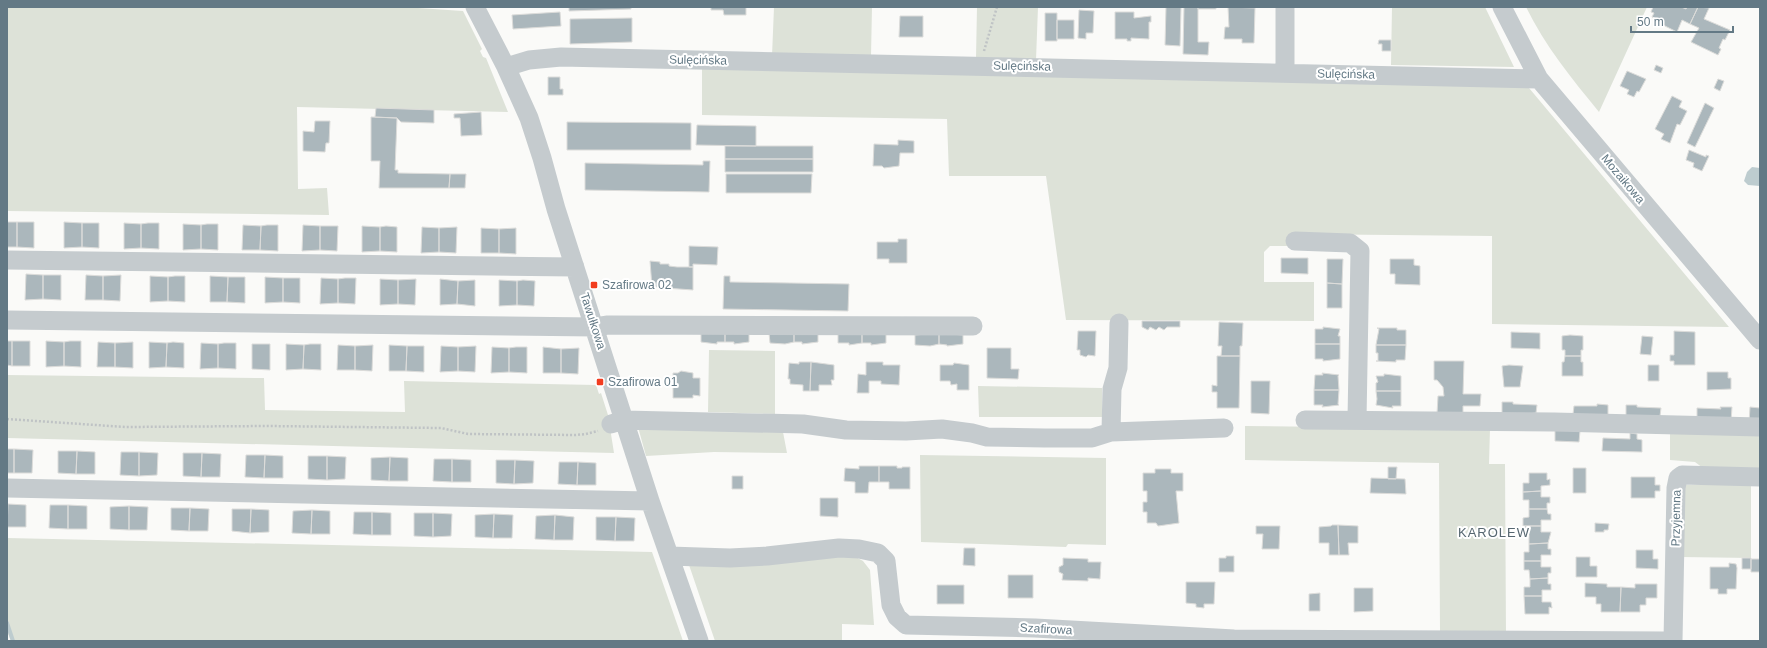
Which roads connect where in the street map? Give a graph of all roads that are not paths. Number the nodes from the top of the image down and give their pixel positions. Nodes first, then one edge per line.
1 (475, 7) edge
2 (1286, 7) edge
3 (1502, 7) edge
4 (506, 67) junction
5 (1285, 72) junction
6 (1538, 79) junction
7 (1295, 241) dead end
8 (7, 260) edge
9 (575, 267) junction
10 (7, 320) edge
11 (1119, 323) dead end
12 (973, 326) dead end
13 (595, 327) junction
14 (1760, 340) edge
15 (1305, 420) dead end
16 (1357, 420) junction
17 (617, 422) junction
18 (1760, 427) edge
19 (1224, 428) dead end
20 (1111, 432) junction
21 (1760, 477) edge
22 (7, 488) edge
23 (650, 501) junction
24 (669, 556) junction
25 (1117, 637) edge
26 (699, 641) edge
27 (1665, 641) edge
28 (1673, 641) edge

1 - 4 street, Tawułkowa
2 - 5 street
3 - 6 street, Mozaikowa
4 - 5 street, Sulęcińska
4 - 9 street, Tawułkowa
5 - 6 street, Sulęcińska
6 - 14 street, Mozaikowa
7 - 16 street
8 - 9 street
9 - 13 street, Tawułkowa
10 - 13 street
11 - 20 street
12 - 13 street
13 - 17 street, Tawułkowa
15 - 16 street
16 - 18 street
17 - 20 street
17 - 23 street, Tawułkowa
19 - 20 street
21 - 28 street, Przyjemna
22 - 23 street
23 - 24 street, Tawułkowa
24 - 25 street, Szafirowa
24 - 26 street, Tawułkowa
25 - 27 street, Szafirowa

